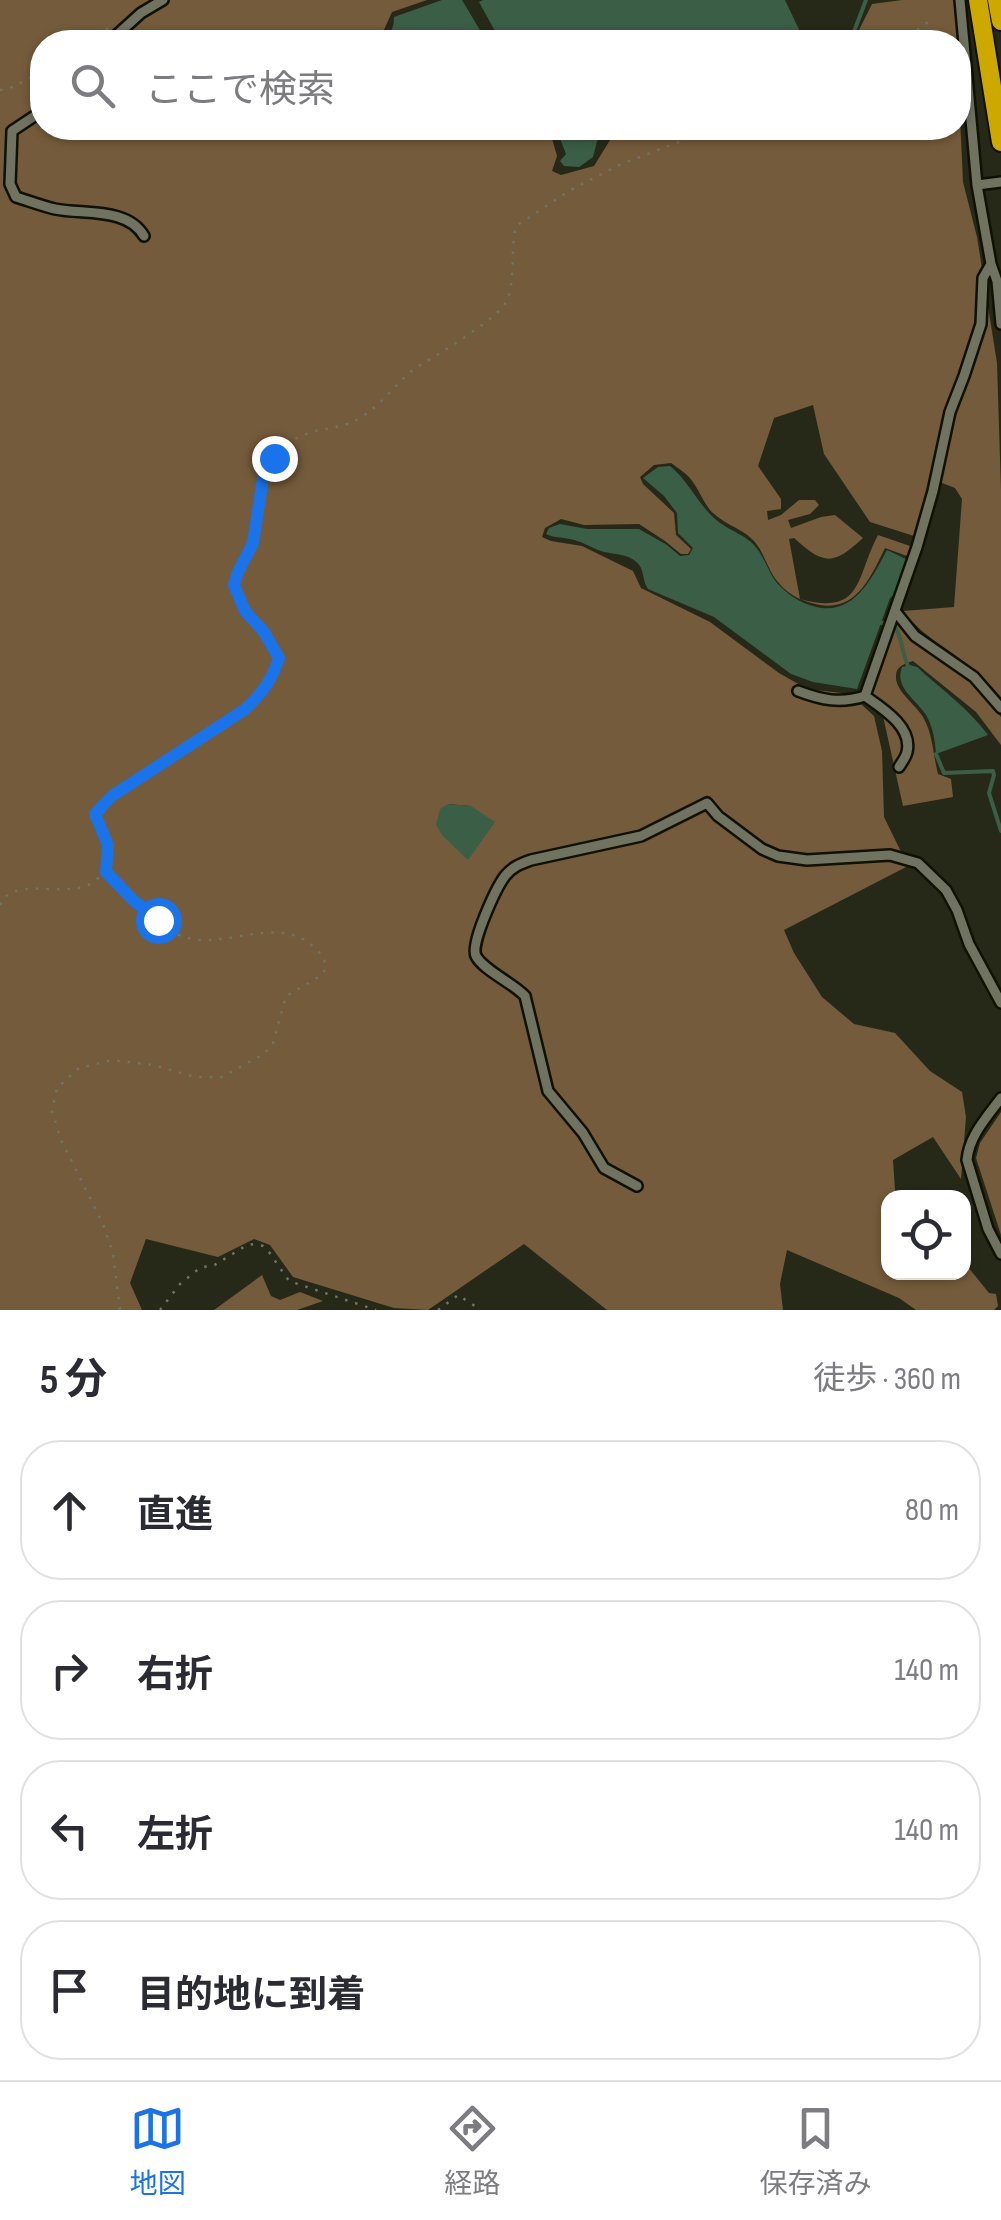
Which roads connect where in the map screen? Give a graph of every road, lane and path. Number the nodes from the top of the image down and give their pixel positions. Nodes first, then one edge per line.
1 (163, 0) edge
2 (960, 0) edge
3 (978, 0) edge
4 (997, 0) edge
5 (931, 20) dead end
6 (1001, 21) edge
7 (122, 30) edge
8 (917, 30) edge
9 (964, 30) edge
10 (30, 78) edge
11 (0, 90) edge
12 (30, 119) edge
13 (971, 133) edge
14 (684, 140) edge
15 (1001, 142) edge
16 (1001, 182) edge
17 (977, 185) junction
18 (144, 236) dead end
19 (991, 264) junction
20 (1001, 324) edge
21 (895, 612) junction
22 (798, 691) dead end
23 (865, 696) junction
24 (1001, 708) edge
25 (899, 767) dead end
26 (106, 872) junction
27 (0, 904) edge
28 (1001, 1003) edge
29 (1001, 1098) edge
30 (637, 1186) dead end
31 (1001, 1254) edge
32 (120, 1310) edge
33 (160, 1310) edge
34 (376, 1310) edge
35 (438, 1310) edge
36 (481, 1310) edge

1 - 7 street
2 - 9 street
3 - 15 highway
4 - 6 highway
5 - 8 path
10 - 11 path
12 - 18 street
13 - 17 street
14 - 26 path
16 - 17 street
17 - 19 street
19 - 20 street
19 - 21 street
21 - 23 street
21 - 24 street
22 - 23 street
23 - 25 street
26 - 27 path
26 - 32 path
28 - 30 street
29 - 31 street
33 - 34 path
35 - 36 path

